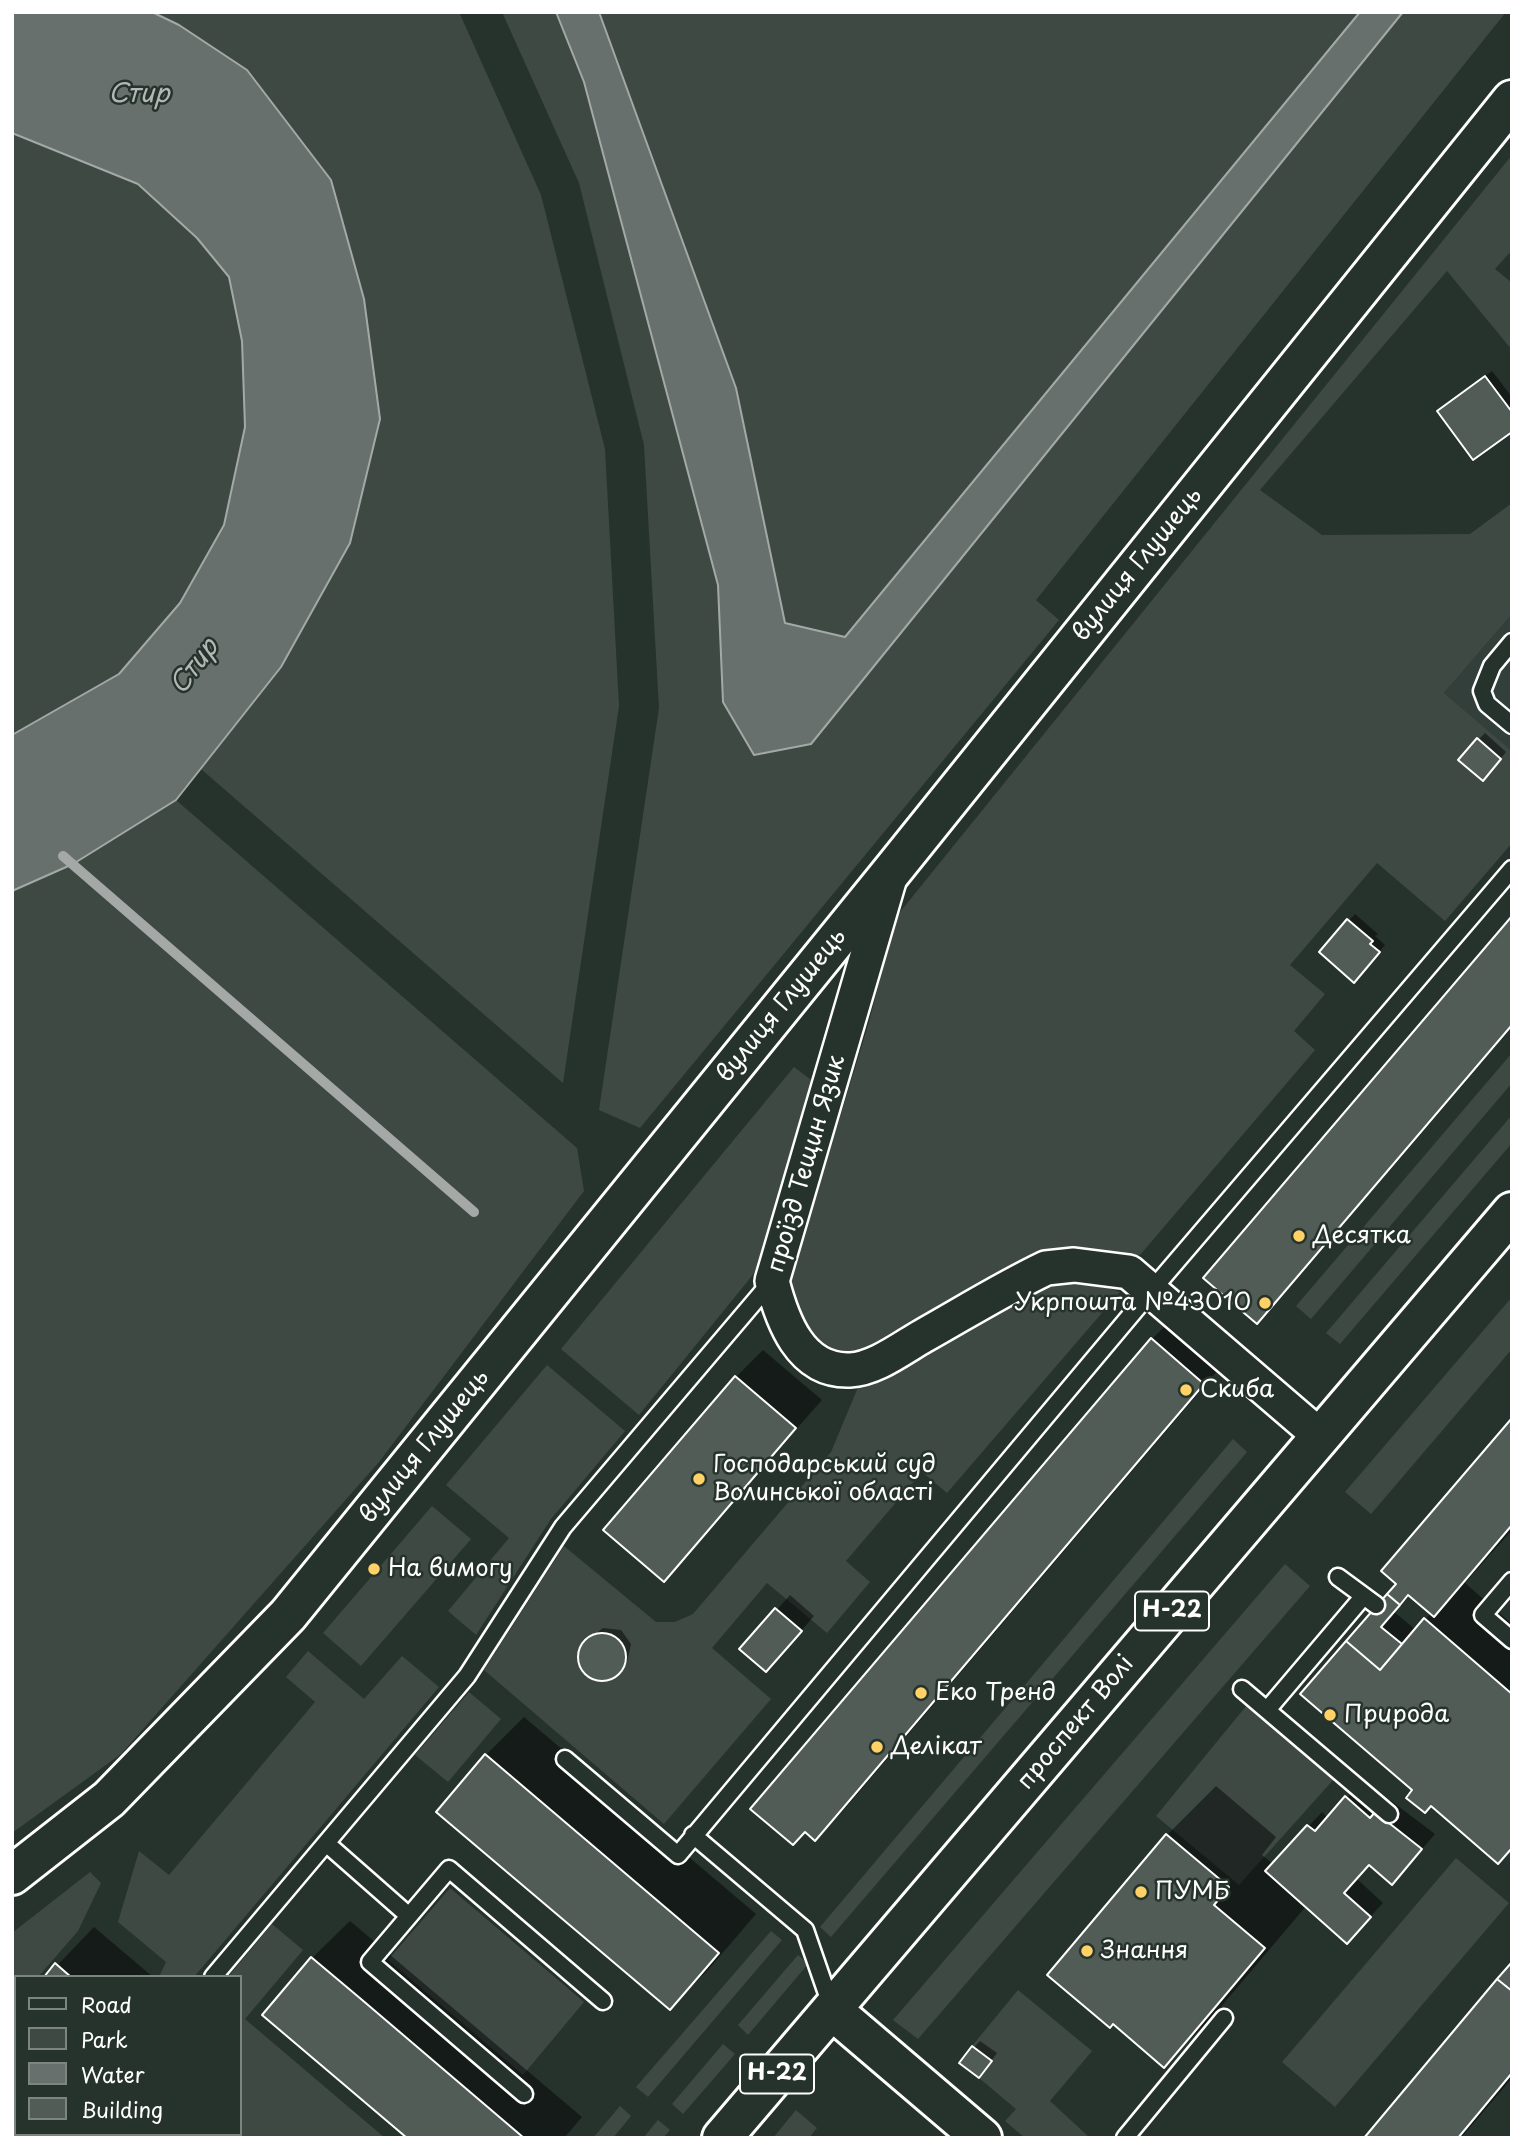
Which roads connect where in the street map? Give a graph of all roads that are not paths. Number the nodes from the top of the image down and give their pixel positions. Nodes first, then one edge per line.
1 (1512, 100) edge
2 (1512, 642) edge
3 (1512, 725) edge
4 (1512, 869) edge
5 (892, 871) junction
6 (1512, 1212) edge
7 (772, 1281) junction
8 (1151, 1291) junction
9 (1321, 1437) junction
10 (1338, 1577) dead end
11 (1512, 1581) edge
12 (1512, 1640) edge
13 (1242, 1689) dead end
14 (1267, 1710) junction
15 (565, 1759) dead end
16 (1389, 1814) dead end
17 (693, 1835) junction
18 (326, 1843) junction
19 (12, 1875) edge
20 (409, 1916) junction
21 (215, 1975) edge
22 (603, 2001) dead end
23 (832, 2010) junction
24 (1224, 2018) dead end
25 (524, 2094) dead end
26 (722, 2138) edge
27 (982, 2138) edge
28 (1125, 2138) edge

1 - 5 street, вулиця Глушець
2 - 3 lane
4 - 8 lane
5 - 7 street, проїзд Тещин Язик
5 - 19 street, вулиця Глушець
6 - 9 street, проспект Волі / Н-22
7 - 8 street, проїзд Тещин Язик
7 - 18 lane
8 - 9 street, проїзд Тещин Язик
8 - 17 lane
9 - 23 street, проспект Волі / Н-22
10 - 14 lane
11 - 12 lane
13 - 14 lane
14 - 16 lane
15 - 17 lane
17 - 23 lane
18 - 20 lane
18 - 21 lane
20 - 22 lane
20 - 25 lane
23 - 26 street, проспект Волі / Н-22
23 - 27 street
24 - 28 lane

